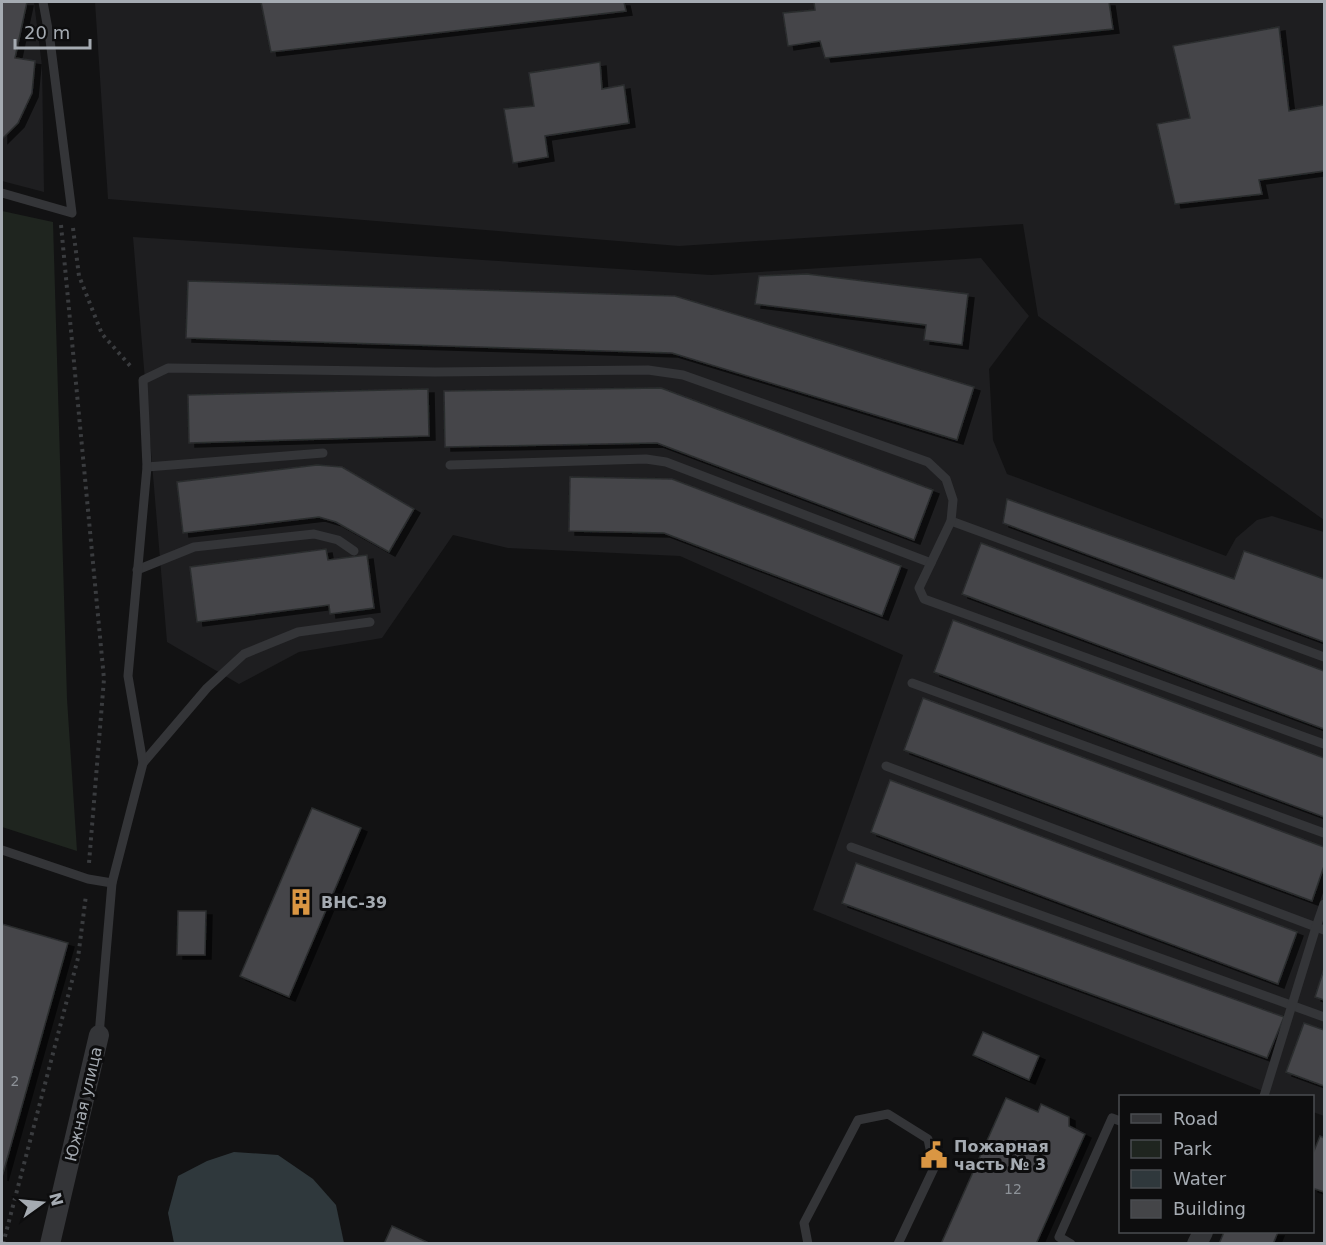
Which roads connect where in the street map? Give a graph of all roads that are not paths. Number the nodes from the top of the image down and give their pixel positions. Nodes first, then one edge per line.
1 (44, 2) edge
2 (2, 193) edge
3 (323, 453) dead end
4 (450, 465) dead end
5 (147, 467) junction
6 (951, 521) junction
7 (354, 550) dead end
8 (931, 563) junction
9 (137, 570) junction
10 (370, 622) dead end
11 (1324, 657) edge
12 (912, 683) dead end
13 (1324, 744) edge
14 (143, 763) junction
15 (886, 766) dead end
16 (1324, 833) edge
17 (851, 847) dead end
18 (2, 850) edge
19 (112, 883) junction
20 (1324, 904) edge
21 (1320, 929) edge
22 (1292, 1006) junction
23 (1324, 1017) edge
24 (99, 1035) joint
25 (1264, 1095) edge
26 (1119, 1121) edge
27 (1057, 1240) edge
28 (50, 1244) edge
29 (808, 1244) edge
30 (898, 1244) edge
31 (1071, 1244) edge

1 - 2 lane
3 - 5 lane
4 - 8 lane
5 - 6 lane
5 - 9 lane
6 - 8 lane
6 - 11 lane
7 - 9 lane
8 - 13 lane
9 - 14 lane
10 - 14 lane
12 - 16 lane
14 - 19 lane
15 - 21 lane
17 - 22 lane
18 - 19 lane
19 - 24 lane
20 - 21 lane
21 - 22 lane
22 - 23 lane
22 - 25 lane
24 - 28 street, Южная улица
26 - 27 lane
27 - 31 lane
29 - 30 lane

